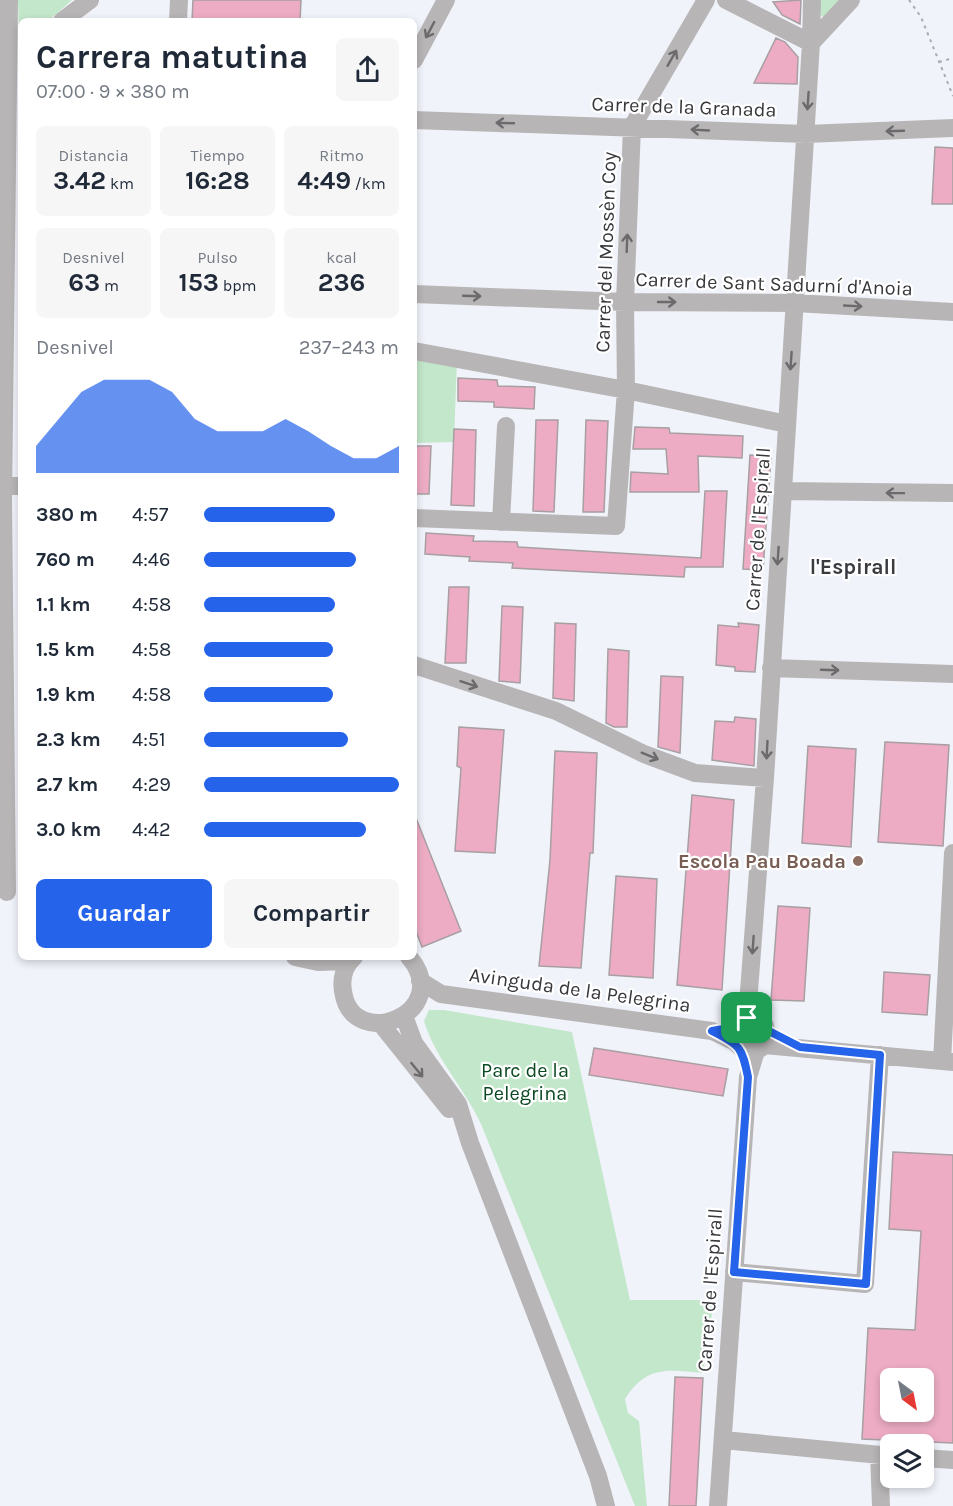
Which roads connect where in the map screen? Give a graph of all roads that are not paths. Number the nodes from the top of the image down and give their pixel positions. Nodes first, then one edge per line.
1 (9, 0) edge
2 (90, 0) edge
3 (179, 0) edge
4 (446, 0) edge
5 (706, 0) edge
6 (726, 0) edge
7 (757, 0) edge
8 (812, 0) edge
9 (851, 0) edge
10 (66, 18) edge
11 (178, 18) edge
12 (770, 21) junction
13 (812, 43) junction
14 (417, 54) edge
15 (10, 61) edge
16 (417, 120) edge
17 (632, 127) junction
18 (953, 128) edge
19 (806, 134) junction
20 (9, 286) edge
21 (417, 294) edge
22 (625, 302) junction
23 (795, 303) junction
24 (953, 312) edge
25 (417, 352) edge
26 (626, 390) junction
27 (787, 424) junction
28 (506, 426) dead end
29 (783, 491) junction
30 (7, 493) edge
31 (953, 494) edge
32 (417, 519) edge
33 (501, 522) junction
34 (417, 665) edge
35 (771, 668) junction
36 (953, 674) edge
37 (9, 677) edge
38 (765, 778) junction
39 (18, 809) edge
40 (5, 818) junction
41 (953, 853) edge
42 (953, 860) edge
43 (9, 893) edge
44 (309, 960) edge
45 (341, 960) edge
46 (352, 960) edge
47 (411, 960) edge
48 (318, 962) junction
49 (420, 981) junction
50 (342, 982) junction
51 (441, 994) junction
52 (410, 1010) junction
53 (381, 1024) junction
54 (749, 1038) junction
55 (880, 1055) junction
56 (947, 1061) edge
57 (470, 1143) junction
58 (734, 1272) junction
59 (723, 1440) junction
60 (880, 1455) edge
61 (934, 1459) edge
62 (953, 1460) edge
63 (598, 1476) junction
64 (882, 1488) edge
65 (606, 1506) edge
66 (617, 1506) edge
67 (718, 1506) edge
68 (881, 1506) edge

1 - 15 street
2 - 10 street
3 - 11 street
4 -> 14 street
17 -> 5 street, Carrer del Mossèn Coy
6 - 12 street
7 - 12 street
8 - 13 street, Carrer de l'Espirall
9 - 13 street
12 - 13 street
13 -> 19 street, Carrer de l'Espirall
15 - 20 street
17 -> 16 street, Carrer de la Granada
19 -> 17 street, Carrer de la Granada
22 -> 17 street, Carrer del Mossèn Coy
18 -> 19 street, Carrer de la Granada
19 - 23 street, Carrer de l'Espirall
20 - 30 street
21 -> 22 street, Carrer de Sant Sadurní d'Anoia
22 -> 23 street, Carrer de Sant Sadurní d'Anoia
22 - 26 street, Carrer del Mossèn Coy
23 -> 24 street, Carrer de Sant Sadurní d'Anoia
23 -> 27 street, Carrer de l'Espirall
25 - 26 street
26 - 27 street
26 - 33 street, Carrer del Mossèn Coy
27 - 29 street, Carrer de l'Espirall
28 - 33 street
31 -> 29 street
29 -> 35 street, Carrer de l'Espirall
30 - 37 street
32 - 33 street
34 -> 38 street
35 -> 36 street
35 -> 38 street, Carrer de l'Espirall
37 - 40 street
38 -> 54 street, Carrer de l'Espirall
39 - 40 street
40 - 43 street
41 - 42 street
42 - 56 street
44 - 48 street
45 - 48 street
46 - 50 street
47 - 49 street
48 - 50 street
49 - 51 street, Avinguda de la Pelegrina
49 - 52 street
50 - 53 street
51 - 52 street, Avinguda de la Pelegrina
51 - 54 street, Avinguda de la Pelegrina
52 - 53 street, Avinguda de la Pelegrina
52 - 57 street
53 -> 57 street
54 - 55 street
54 - 58 street, Carrer de l'Espirall
55 - 56 street
55 - 58 street
57 - 63 street
58 - 59 street, Carrer de l'Espirall
59 - 60 street
59 - 67 street, Carrer de l'Espirall
61 - 62 street
63 - 65 street
63 - 66 street
64 - 68 street

